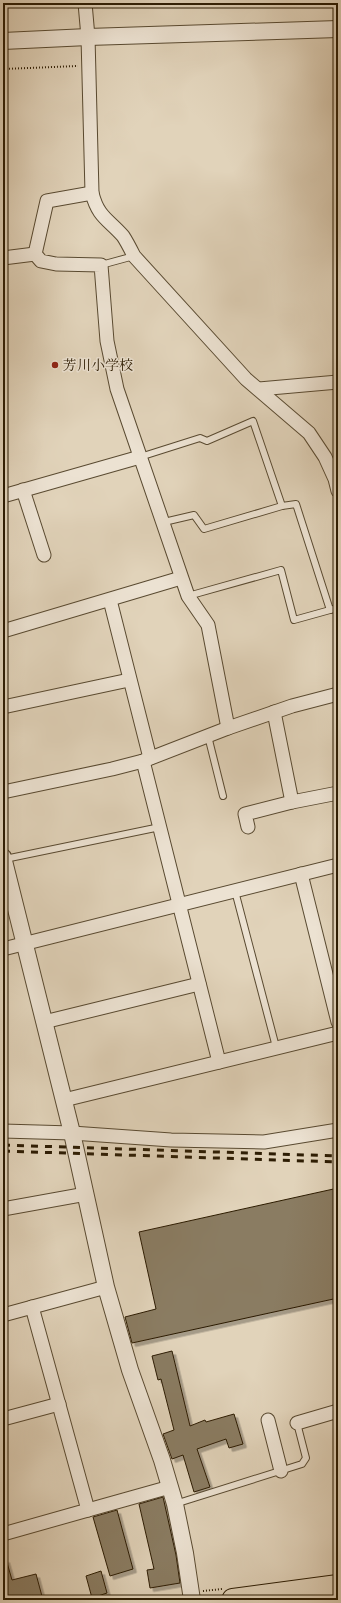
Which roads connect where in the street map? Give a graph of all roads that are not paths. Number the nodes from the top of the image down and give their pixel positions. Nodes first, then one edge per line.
1 (85, 3) edge
2 (338, 29) edge
3 (88, 36) junction
4 (3, 41) edge
5 (92, 193) junction
6 (35, 254) junction
7 (134, 256) junction
8 (3, 258) edge
9 (101, 265) junction
10 (338, 382) edge
11 (259, 389) junction
12 (140, 457) junction
13 (23, 490) junction
14 (338, 491) edge
15 (3, 496) edge
16 (282, 506) junction
17 (164, 522) junction
18 (44, 555) dead end
19 (181, 578) junction
20 (188, 596) junction
21 (110, 600) junction
22 (338, 608) edge
23 (330, 610) junction
24 (3, 631) edge
25 (129, 680) junction
26 (338, 694) edge
27 (3, 707) edge
28 (274, 712) junction
29 (228, 728) junction
30 (208, 736) junction
31 (147, 760) junction
32 (3, 792) edge
33 (338, 793) edge
34 (223, 796) dead end
35 (292, 802) junction
36 (160, 827) junction
37 (248, 827) dead end
38 (3, 858) edge
39 (338, 865) edge
40 (301, 874) junction
41 (235, 891) junction
42 (180, 905) junction
43 (25, 944) junction
44 (3, 949) edge
45 (199, 984) junction
46 (44, 1022) junction
47 (338, 1022) edge
48 (338, 1033) edge
49 (276, 1047) junction
50 (219, 1062) junction
51 (64, 1100) junction
52 (338, 1130) edge
53 (3, 1131) edge
54 (72, 1133) junction
55 (86, 1194) junction
56 (3, 1209) edge
57 (106, 1287) junction
58 (32, 1307) junction
59 (3, 1315) edge
60 (58, 1404) junction
61 (338, 1411) edge
62 (3, 1419) edge
63 (268, 1420) dead end
64 (297, 1423) joint
65 (281, 1471) junction
66 (170, 1487) junction
67 (175, 1504) junction
68 (88, 1510) junction
69 (3, 1534) edge
70 (338, 1586) edge
71 (227, 1594) edge
72 (197, 1596) edge

1 - 3 street
2 - 3 street
3 - 4 street
3 - 5 street
5 - 6 street
5 - 7 street
6 - 8 street
6 - 9 street
7 - 9 lane
7 - 11 street
9 - 12 street
10 - 11 street
11 - 14 street
12 - 13 street
12 - 16 lane
12 - 17 street
13 - 15 street
13 - 18 street
16 - 17 lane
16 - 23 lane
17 - 19 street
19 - 20 street
19 - 21 street
20 - 23 lane
20 - 29 street
21 - 24 street
21 - 25 street
22 - 23 lane
25 - 27 street
25 - 31 street
26 - 28 street
28 - 29 street
28 - 35 street
29 - 30 street
30 - 31 street
30 - 34 lane
31 - 32 street
31 - 36 street
33 - 35 street
35 - 37 street
36 - 38 lane
36 - 42 street
38 - 43 street
39 - 40 street
40 - 41 street
40 - 47 street
41 - 42 street
41 - 49 lane
42 - 43 street
42 - 45 street
43 - 44 street
43 - 46 street
45 - 46 street
45 - 50 street
46 - 51 street
48 - 49 street
49 - 50 street
50 - 51 street
51 - 54 street
52 - 54 street
53 - 54 street
54 - 55 street
55 - 56 street
55 - 57 street
57 - 58 street
57 - 66 street
58 - 59 street
58 - 60 street
60 - 62 street
60 - 68 street
61 - 64 street
63 - 65 street
64 - 65 lane
65 - 67 lane
66 - 67 street
66 - 68 street
67 - 72 street
68 - 69 street
70 - 71 highway

